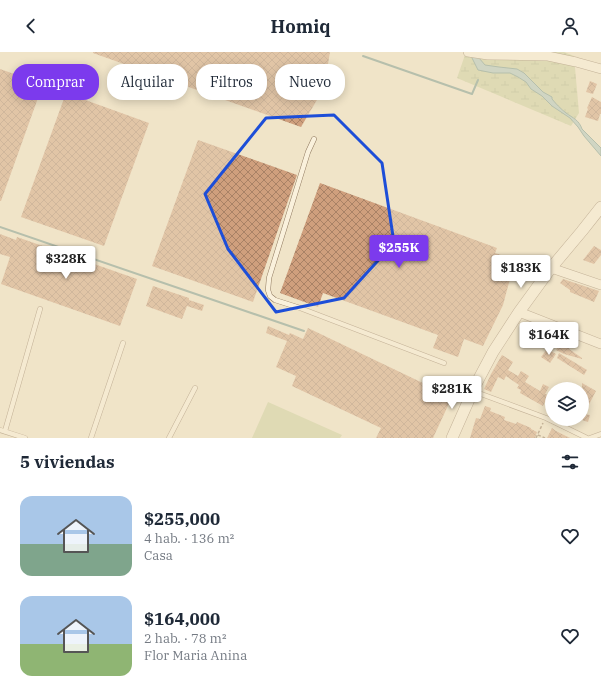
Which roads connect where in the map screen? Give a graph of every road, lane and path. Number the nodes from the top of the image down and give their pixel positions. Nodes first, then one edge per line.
1 (468, 52) edge
2 (601, 69) edge
3 (314, 139) dead end
4 (601, 207) edge
5 (551, 268) junction
6 (601, 285) edge
7 (40, 309) dead end
8 (520, 312) junction
9 (123, 343) dead end
10 (601, 344) edge
11 (444, 363) dead end
12 (195, 388) dead end
13 (473, 391) junction
14 (545, 418) edge
15 (545, 420) edge
16 (562, 426) edge
17 (2, 430) edge
18 (601, 434) edge
19 (537, 435) junction
20 (25, 438) edge
21 (91, 438) edge
22 (169, 438) edge
23 (452, 438) edge
24 (536, 438) edge
25 (545, 438) edge
26 (587, 438) edge
27 (590, 438) edge

1 - 2 street
3 - 11 lane
4 - 5 street
5 - 6 street
5 - 8 street
7 - 17 lane
8 - 10 street
8 - 13 street
9 - 21 lane
12 - 22 lane
13 - 14 lane
13 - 23 street
15 - 19 path
16 - 26 lane
17 - 20 lane
18 - 27 lane
19 - 24 path
19 - 25 path

